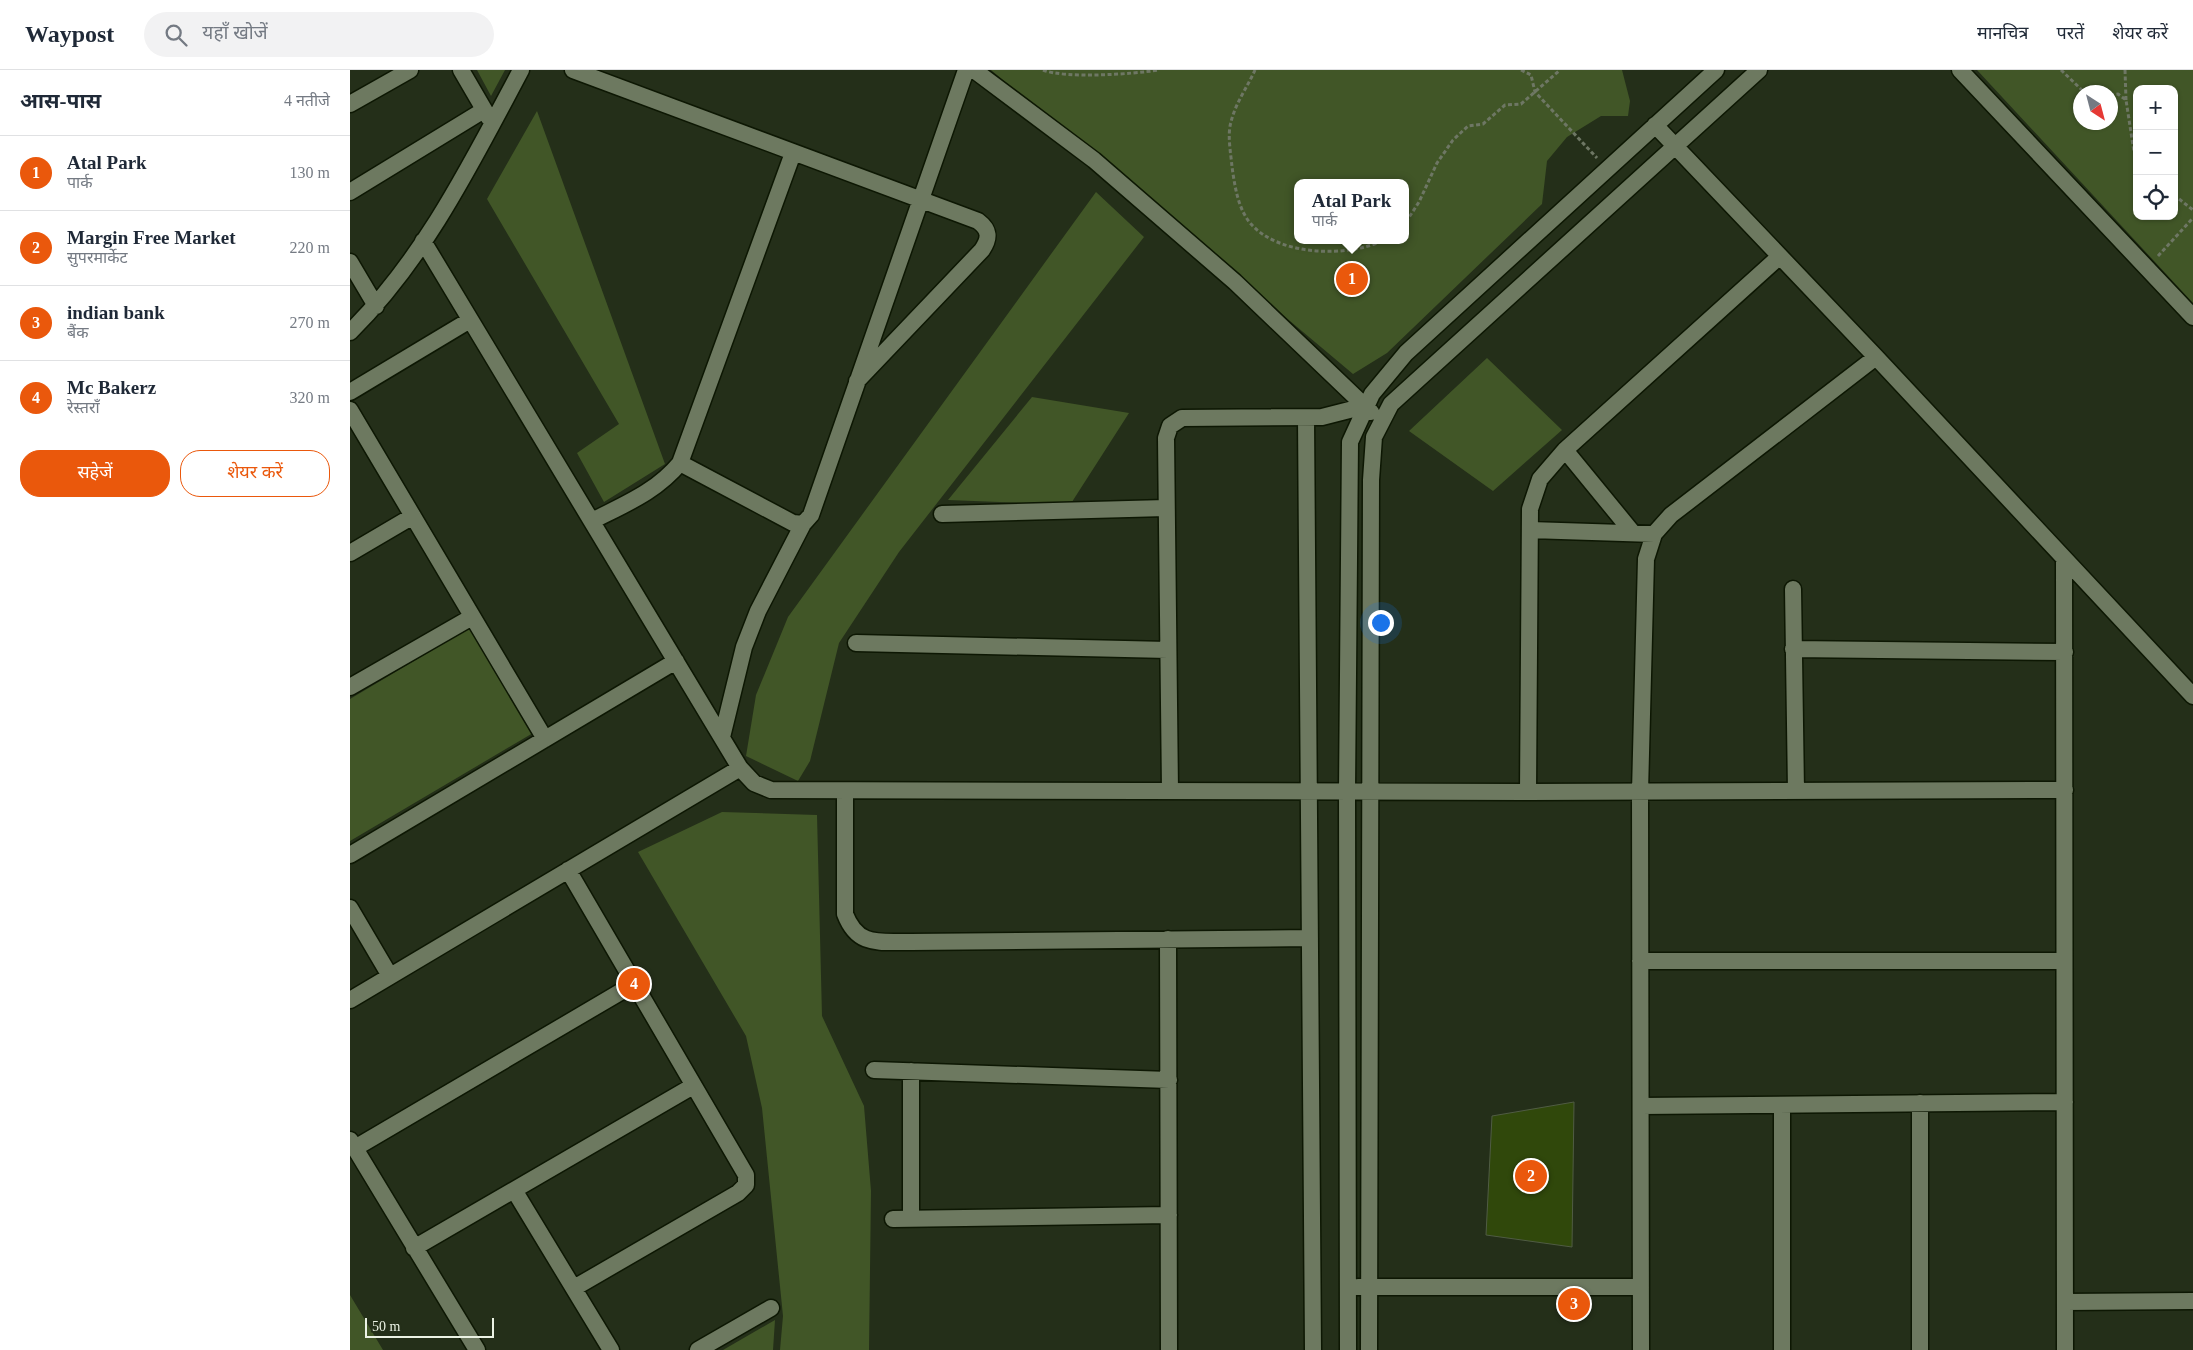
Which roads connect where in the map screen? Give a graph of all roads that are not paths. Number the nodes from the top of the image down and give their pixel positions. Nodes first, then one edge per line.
1 (410, 70) edge
2 (461, 70) edge
3 (521, 70) edge
4 (573, 70) edge
5 (966, 70) edge
6 (974, 70) edge
7 (1716, 70) edge
8 (1758, 70) edge
9 (1960, 70) edge
10 (350, 104) edge
11 (488, 117) junction
12 (1655, 126) junction
13 (1675, 146) junction
14 (793, 153) junction
15 (350, 192) edge
16 (920, 201) junction
17 (423, 241) junction
18 (1779, 257) junction
19 (350, 262) edge
20 (376, 306) junction
21 (2193, 317) edge
22 (470, 320) junction
23 (350, 332) edge
24 (1876, 357) junction
25 (857, 382) junction
26 (350, 392) edge
27 (1364, 406) junction
28 (350, 410) edge
29 (1306, 418) junction
30 (1382, 421) junction
31 (1565, 450) junction
32 (680, 464) junction
33 (1166, 508) junction
34 (942, 514) dead end
35 (413, 516) junction
36 (592, 521) junction
37 (803, 524) junction
38 (1530, 530) junction
39 (1633, 534) junction
40 (1654, 534) junction
41 (350, 553) edge
42 (2064, 559) junction
43 (1794, 589) dead end
44 (472, 616) junction
45 (856, 643) dead end
46 (1793, 649) junction
47 (1168, 650) junction
48 (2065, 652) junction
49 (676, 661) junction
50 (350, 687) edge
51 (2193, 696) edge
52 (722, 737) junction
53 (545, 739) junction
54 (740, 768) junction
55 (2064, 790) junction
56 (845, 791) junction
57 (1170, 791) junction
58 (1311, 791) junction
59 (1347, 791) junction
60 (1370, 791) junction
61 (1796, 791) junction
62 (1528, 792) junction
63 (1640, 792) junction
64 (350, 855) edge
65 (568, 870) junction
66 (350, 908) edge
67 (1348, 936) junction
68 (1370, 936) junction
69 (1310, 938) junction
70 (1168, 939) junction
71 (1640, 961) junction
72 (2064, 961) junction
73 (390, 976) junction
74 (634, 984) junction
75 (350, 1000) edge
76 (874, 1070) dead end
77 (911, 1072) junction
78 (1168, 1080) junction
79 (693, 1086) junction
80 (2065, 1102) junction
81 (1782, 1104) junction
82 (1920, 1104) junction
83 (1641, 1106) junction
84 (352, 1144) edge
85 (514, 1190) junction
86 (1169, 1215) junction
87 (893, 1219) dead end
88 (911, 1219) junction
89 (414, 1248) junction
90 (1348, 1287) junction
91 (1368, 1287) junction
92 (1641, 1287) junction
93 (574, 1288) junction
94 (2193, 1301) edge
95 (2065, 1302) junction
96 (771, 1308) dead end
97 (477, 1350) edge
98 (611, 1350) edge
99 (698, 1350) edge
100 (1169, 1350) edge
101 (1314, 1350) edge
102 (1348, 1350) edge
103 (1369, 1350) edge
104 (1641, 1350) edge
105 (1782, 1350) edge
106 (1920, 1350) edge
107 (2065, 1350) edge

1 - 10 street
2 - 11 street
3 - 11 street
4 - 14 street
5 - 16 street
6 - 27 street
7 - 12 street
8 - 13 street
9 - 21 street
11 - 15 street
11 - 17 street
12 - 13 street
12 - 27 street
13 - 18 street
13 - 30 street
14 - 16 street
14 - 32 street
16 - 25 street
16 - 25 street
17 - 20 street
17 - 22 street
18 - 24 street
18 - 31 street
19 - 20 street
20 - 23 street
22 - 26 street
22 - 36 street
24 - 40 street
24 - 42 street
25 - 37 street
27 - 29 street
27 - 30 street
27 - 59 street
28 - 35 street
29 - 33 street
29 - 58 street
30 - 60 street
31 - 38 street
31 - 39 street
32 - 36 street
32 - 37 street
33 - 34 street
33 - 47 street
35 - 41 street
35 - 44 street
36 - 49 street
37 - 52 street
38 - 39 street
38 - 62 street
39 - 40 street
40 - 63 street
42 - 48 street
42 - 51 street
43 - 46 street
44 - 50 street
44 - 53 street
45 - 47 street
46 - 48 street
46 - 61 street
47 - 57 street
48 - 55 street
49 - 52 street
49 - 53 street
52 - 54 street
53 - 64 street
54 - 56 street
54 - 65 street
55 - 61 street
55 - 72 street
56 - 57 street
56 - 70 street
57 - 58 street
58 - 59 street
58 - 69 street
59 - 60 street
59 - 67 street
60 - 62 street
60 - 68 street
61 - 63 street
62 - 63 street
63 - 71 street
65 - 73 street
65 - 74 street
66 - 73 street
67 - 68 street
67 - 90 street
68 - 91 street
69 - 70 street
69 - 101 street
70 - 78 street
71 - 72 street
71 - 83 street
72 - 80 street
73 - 75 street
74 - 79 street
74 - 84 street
76 - 77 street
77 - 78 street
77 - 88 street
78 - 86 street
79 - 85 street
79 - 93 street
80 - 82 street
80 - 95 street
81 - 82 street
81 - 83 street
81 - 105 street
82 - 106 street
83 - 92 street
84 - 89 street
85 - 89 street
85 - 93 street
86 - 88 street
86 - 100 street
87 - 88 street
89 - 97 street
90 - 91 street
90 - 102 street
91 - 92 street
91 - 103 street
92 - 104 street
93 - 98 street
94 - 95 street
95 - 107 street
96 - 99 street

